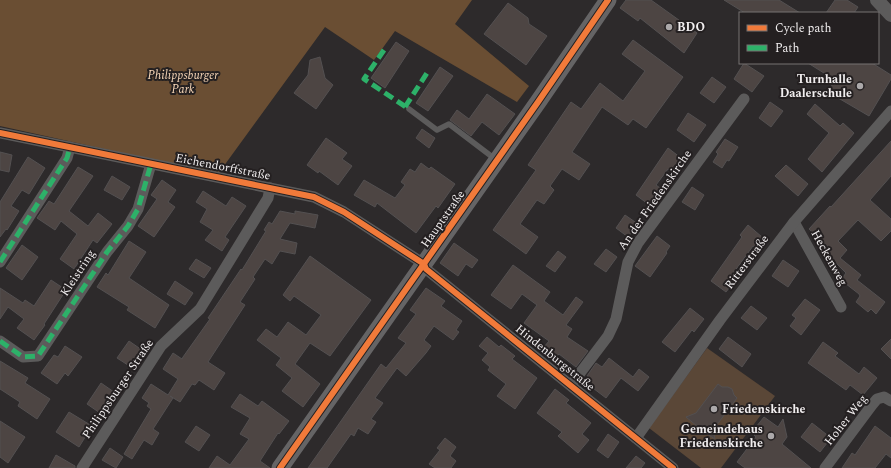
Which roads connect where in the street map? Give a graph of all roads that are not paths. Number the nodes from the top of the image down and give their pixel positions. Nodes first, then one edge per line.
1 (608, 0) edge
2 (877, 0) edge
3 (891, 15) edge
4 (744, 99) dead end
5 (409, 109) dead end
6 (891, 111) edge
7 (0, 133) edge
8 (70, 147) junction
9 (497, 160) junction
10 (151, 164) junction
11 (270, 188) junction
12 (794, 222) junction
13 (0, 262) edge
14 (424, 264) junction
15 (841, 307) dead end
16 (0, 341) edge
17 (571, 385) junction
18 (891, 401) edge
19 (636, 438) junction
20 (82, 468) edge
21 (280, 468) edge
22 (673, 468) edge
23 (825, 468) edge

1 - 9 main road, Hauptstraße
2 - 3 street
4 - 17 street, An der Friedenskirche
5 - 9 lane
6 - 12 street, Ritterstraße
7 - 8 street, Eichendorffstraße
8 - 10 street, Eichendorffstraße
8 - 13 street
9 - 14 main road, Hauptstraße
10 - 11 street, Eichendorffstraße
10 - 16 street, Kleistring
11 - 14 street, Eichendorffstraße
11 - 20 street, Philippsburger Straße
12 - 15 street, Heckenweg
12 - 19 street, Ritterstraße
14 - 17 street, Hindenburgstraße
14 - 21 main road, Hauptstraße
17 - 19 street, Hindenburgstraße
18 - 23 street, Hoher Weg
19 - 22 street, Hindenburgstraße

